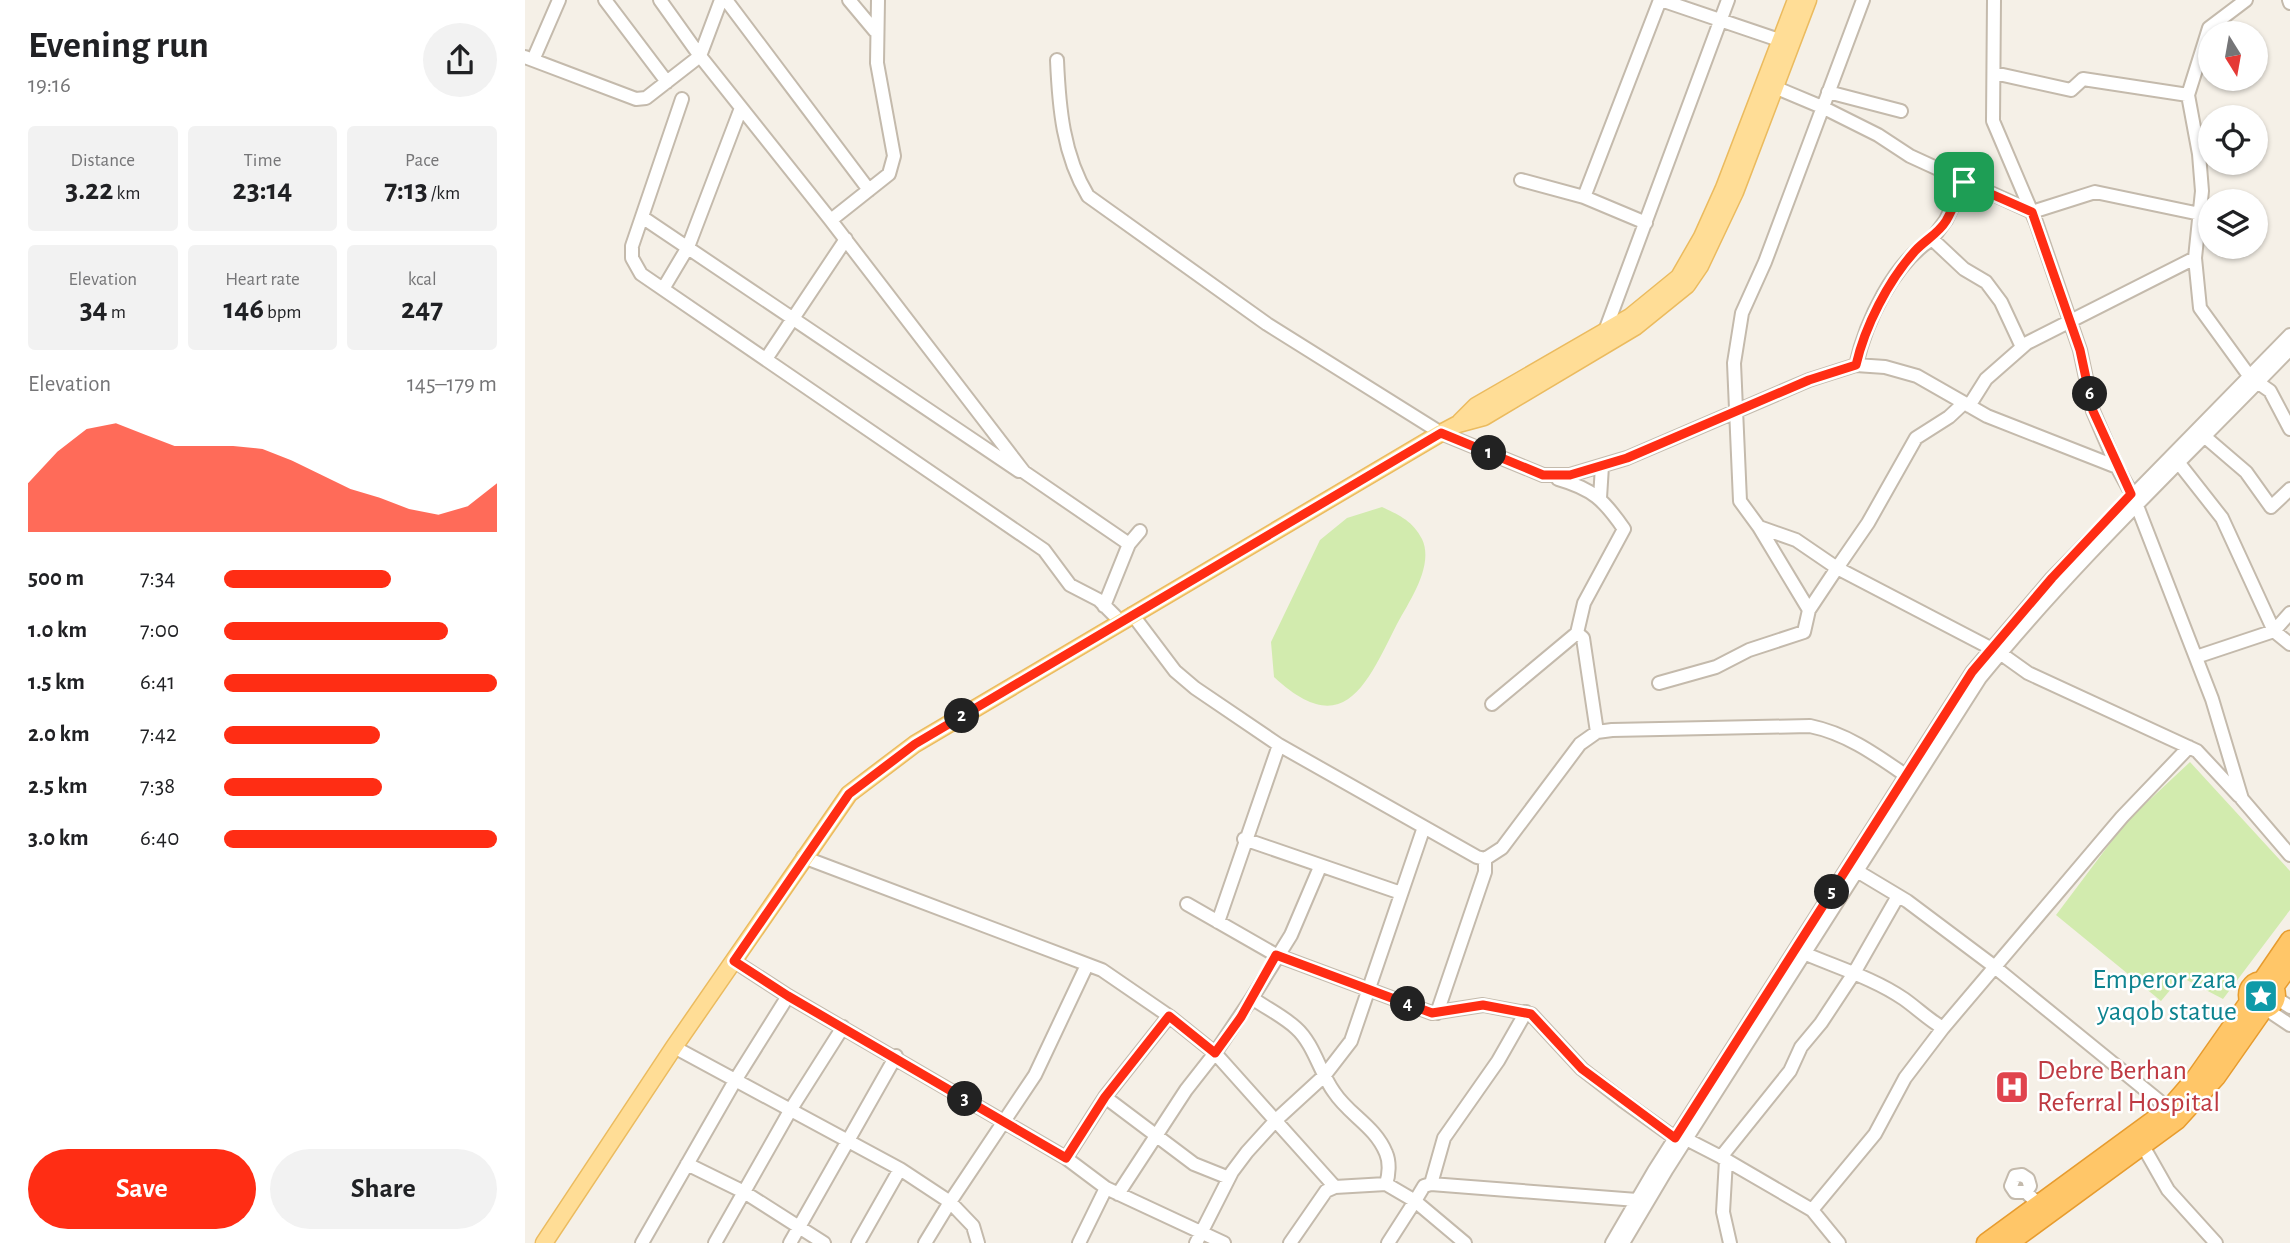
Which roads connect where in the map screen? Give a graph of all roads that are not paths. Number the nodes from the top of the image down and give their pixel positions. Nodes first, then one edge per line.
1 (559, 0) edge
2 (605, 0) edge
3 (660, 0) edge
4 (723, 0) edge
5 (849, 0) edge
6 (879, 0) edge
7 (1660, 0) edge
8 (1728, 0) edge
9 (1796, 0) edge
10 (1808, 0) edge
11 (1863, 0) edge
12 (1994, 0) edge
13 (2246, 0) edge
14 (1721, 22) junction
15 (875, 31) junction
16 (1786, 42) junction
17 (699, 55) junction
18 (529, 58) edge
19 (1058, 60) dead end
20 (1994, 73) junction
21 (667, 82) junction
22 (1770, 85) junction
23 (1828, 92) junction
24 (2188, 95) junction
25 (682, 99) dead end
26 (1822, 107) junction
27 (741, 108) junction
28 (1901, 111) dead end
29 (1521, 180) dead end
30 (1964, 182) junction
31 (2200, 189) edge
32 (869, 190) junction
33 (1584, 197) junction
34 (2032, 212) junction
35 (2198, 214) edge
36 (642, 217) junction
37 (831, 220) junction
38 (1646, 223) junction
39 (2198, 232) edge
40 (846, 239) junction
41 (1932, 239) junction
42 (688, 247) junction
43 (2195, 258) junction
44 (663, 289) junction
45 (794, 317) junction
46 (2069, 320) junction
47 (2290, 335) edge
48 (1608, 336) junction
49 (2022, 347) junction
50 (2290, 349) edge
51 (766, 359) junction
52 (1856, 365) junction
53 (2254, 380) junction
54 (1966, 404) junction
55 (1737, 411) junction
56 (2290, 429) edge
57 (1441, 433) junction
58 (2204, 436) junction
59 (2178, 462) junction
60 (1602, 466) junction
61 (2117, 467) junction
62 (1543, 475) junction
63 (1031, 479) junction
64 (2290, 489) edge
65 (1600, 498) junction
66 (2134, 498) junction
67 (1759, 527) junction
68 (1140, 531) dead end
69 (1129, 544) junction
70 (1837, 568) junction
71 (1104, 606) junction
72 (1809, 610) junction
73 (2290, 613) edge
74 (1126, 617) junction
75 (2274, 631) junction
76 (1577, 633) junction
77 (2290, 644) edge
78 (1996, 651) junction
79 (2196, 657) junction
80 (1659, 682) dead end
81 (1492, 704) dead end
82 (1597, 732) junction
83 (1279, 746) junction
84 (2189, 747) junction
85 (1910, 778) junction
86 (2242, 799) junction
87 (1424, 827) junction
88 (1244, 839) junction
89 (2290, 855) edge
90 (803, 857) junction
91 (1485, 859) junction
92 (1320, 867) junction
93 (1853, 868) junction
94 (1401, 893) junction
95 (1898, 895) junction
96 (1187, 904) dead end
97 (1217, 922) junction
98 (2290, 940) edge
99 (1806, 954) junction
100 (1276, 955) junction
101 (734, 961) junction
102 (1087, 965) junction
103 (2290, 965) edge
104 (1995, 967) junction
105 (1854, 973) junction
106 (1369, 990) junction
107 (788, 996) junction
108 (1252, 998) junction
109 (2269, 999) edge
110 (1526, 1012) junction
111 (1437, 1013) junction
112 (1169, 1016) junction
113 (2290, 1025) edge
114 (843, 1027) junction
115 (1943, 1028) junction
116 (674, 1047) junction
117 (1215, 1053) junction
118 (896, 1056) junction
119 (1324, 1076) junction
120 (736, 1079) junction
121 (1105, 1097) junction
122 (791, 1108) junction
123 (2169, 1108) junction
124 (1276, 1120) junction
125 (1002, 1122) junction
126 (1155, 1137) junction
127 (1681, 1139) junction
128 (847, 1140) junction
129 (2143, 1146) junction
130 (1066, 1158) junction
131 (1724, 1159) junction
132 (687, 1164) junction
133 (900, 1169) junction
134 (1229, 1178) junction
135 (1386, 1184) junction
136 (1431, 1184) junction
137 (1335, 1187) junction
138 (1106, 1188) junction
139 (744, 1192) junction
140 (2026, 1192) dead end
141 (1118, 1194) junction
142 (1637, 1200) junction
143 (1415, 1201) junction
144 (950, 1202) junction
145 (2039, 1205) junction
146 (1812, 1210) junction
147 (799, 1228) junction
148 (1198, 1238) edge
149 (1996, 1242) edge
150 (544, 1243) edge
151 (642, 1243) edge
152 (715, 1243) edge
153 (790, 1243) edge
154 (824, 1243) edge
155 (858, 1243) edge
156 (925, 1243) edge
157 (978, 1243) edge
158 (1079, 1243) edge
159 (1224, 1243) edge
160 (1290, 1243) edge
161 (1388, 1243) edge
162 (1465, 1243) edge
163 (1612, 1243) edge
164 (1623, 1243) edge
165 (1730, 1243) edge
166 (1839, 1243) edge
167 (2215, 1243) edge

1 - 18 street
2 - 21 street
3 - 17 street
4 - 17 street
4 - 32 street
5 - 15 street
6 - 15 street
7 - 14 street
7 - 33 street
8 - 14 street
9 - 16 main road
10 - 16 main road
11 - 23 street
12 - 20 street
13 - 24 street
14 - 16 street
14 - 38 street
15 - 32 street
16 - 22 main road
17 - 21 street
17 - 27 street
18 - 21 street
19 - 57 street
20 - 24 street
20 - 34 street
22 - 26 street
22 - 48 main road
23 - 26 street
23 - 28 street
24 - 31 street
25 - 36 street
26 - 30 street
26 - 55 street
27 - 37 street
27 - 42 street
29 - 33 street
30 - 34 street
30 - 41 street
32 - 37 street
33 - 38 street
34 - 35 street
34 - 46 street
36 - 42 street
36 - 44 street
37 - 40 street
38 - 48 street
39 - 43 street
40 - 45 street
40 - 63 street
41 - 49 street
41 - 52 street
42 - 44 street
42 - 45 street
43 - 46 street
43 - 53 street
44 - 51 street
45 - 51 street
45 - 63 street
46 - 49 street
46 - 61 street
47 - 53 street
48 - 57 main road
49 - 54 street
50 - 53 street
51 - 71 street
52 - 54 street
52 - 55 street
53 - 56 street
53 - 58 street
53 - 66 street
54 - 61 street
54 - 70 street
55 - 60 street
55 - 67 street
57 - 62 street
57 - 74 main road
58 - 59 street
58 - 64 street
59 - 66 street
59 - 75 street
60 - 62 street
60 - 65 street
61 - 66 street
62 - 65 street
63 - 69 street
65 - 76 street
66 - 78 street
66 - 79 street
67 - 70 street
67 - 72 street
68 - 69 street
69 - 71 street
70 - 72 street
70 - 78 street
71 - 74 street
72 - 80 street
73 - 75 street
74 - 83 street
74 - 90 main road
75 - 77 street
75 - 79 street
76 - 81 street
76 - 82 street
78 - 84 street
78 - 85 street
79 - 86 street
82 - 85 street
82 - 91 street
83 - 87 street
83 - 88 street
84 - 86 street
84 - 104 street
85 - 93 street
86 - 89 street
87 - 91 street
87 - 94 street
88 - 92 street
88 - 97 street
90 - 101 main road
90 - 102 street
91 - 111 street
92 - 94 street
92 - 100 street
93 - 95 street
93 - 99 street
93 - 127 street
94 - 106 street
95 - 104 street
95 - 105 street
96 - 97 street
97 - 100 street
98 - 109 highway
99 - 105 street
99 - 127 street
100 - 106 street
100 - 108 street
101 - 107 street
101 - 116 main road
102 - 112 street
102 - 125 street
103 - 109 highway
104 - 115 street
104 - 123 street
105 - 115 street
105 - 131 street
106 - 111 street
106 - 119 street
107 - 114 street
107 - 120 street
108 - 117 street
108 - 119 street
109 - 113 street
109 - 123 highway
109 - 129 highway
110 - 111 street
110 - 127 street
110 - 136 street
112 - 117 street
112 - 121 street
114 - 118 street
114 - 122 street
115 - 146 street
116 - 120 street
116 - 150 main road
117 - 124 street
117 - 126 street
118 - 125 street
118 - 128 street
119 - 124 street
119 - 135 street
120 - 122 street
120 - 132 street
121 - 126 street
121 - 130 street
122 - 128 street
122 - 139 street
123 - 145 highway
124 - 134 street
124 - 137 street
125 - 130 street
125 - 144 street
126 - 134 street
126 - 141 street
127 - 131 street
127 - 142 street
127 - 164 street
128 - 133 street
128 - 147 street
129 - 149 highway
129 - 167 street
130 - 138 street
131 - 146 street
131 - 165 street
132 - 139 street
132 - 151 street
133 - 144 street
133 - 155 street
134 - 148 street
135 - 137 street
135 - 143 street
136 - 142 street
136 - 143 street
137 - 160 street
138 - 141 street
138 - 158 street
139 - 147 street
139 - 152 street
140 - 145 street
141 - 148 street
142 - 163 street
143 - 161 street
143 - 162 street
144 - 156 street
144 - 157 street
145 - 149 highway
146 - 166 street
147 - 153 street
147 - 154 street
148 - 159 street

